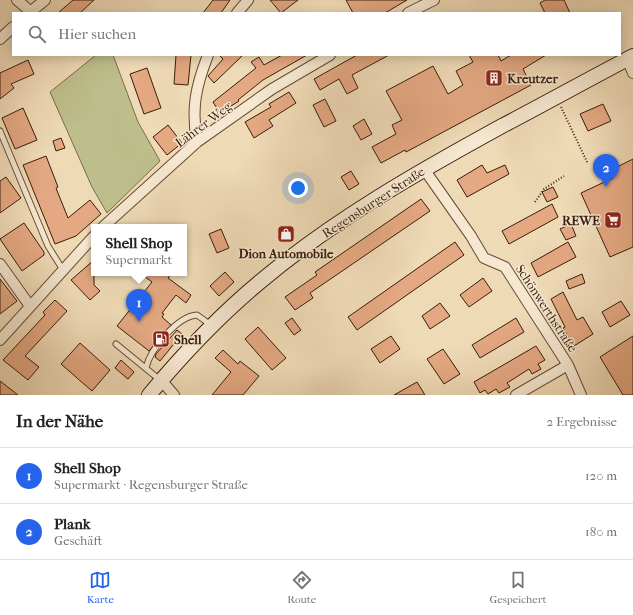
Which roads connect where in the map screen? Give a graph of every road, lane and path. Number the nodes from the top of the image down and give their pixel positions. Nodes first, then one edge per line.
1 (17, 0) edge
2 (45, 0) edge
3 (248, 0) edge
4 (434, 0) edge
5 (30, 12) edge
6 (238, 12) edge
7 (410, 12) edge
8 (12, 28) edge
9 (0, 39) edge
10 (208, 56) edge
11 (328, 56) edge
12 (630, 58) edge
13 (633, 73) edge
14 (558, 105) junction
15 (0, 131) edge
16 (197, 142) junction
17 (588, 164) dead end
18 (424, 169) junction
19 (564, 176) dead end
20 (536, 202) dead end
21 (105, 224) edge
22 (91, 239) edge
23 (0, 264) edge
24 (63, 270) junction
25 (30, 306) junction
26 (212, 326) junction
27 (0, 340) edge
28 (116, 344) dead end
29 (568, 365) junction
30 (146, 368) junction
31 (161, 380) junction
32 (149, 395) edge
33 (174, 395) edge
34 (516, 395) edge
35 (581, 395) edge

1 - 5 street
2 - 5 street
3 - 6 street
4 - 7 street
8 - 9 street
10 - 16 street
11 - 16 street, Lährer Weg
12 - 13 street
12 - 14 main road, Regensburger Straße
14 - 17 path
14 - 18 main road, Regensburger Straße
15 - 24 lane
16 - 21 street, Lährer Weg
18 - 26 main road, Regensburger Straße
18 - 29 street, Schönwerthstraße
19 - 20 path
22 - 24 street
23 - 25 street
24 - 25 street
25 - 27 street
26 - 30 lane
26 - 31 main road, Regensburger Straße
28 - 30 lane
29 - 34 street
29 - 35 street, Schönwerthstraße
30 - 31 lane
31 - 32 main road, Regensburger Straße
31 - 33 street

